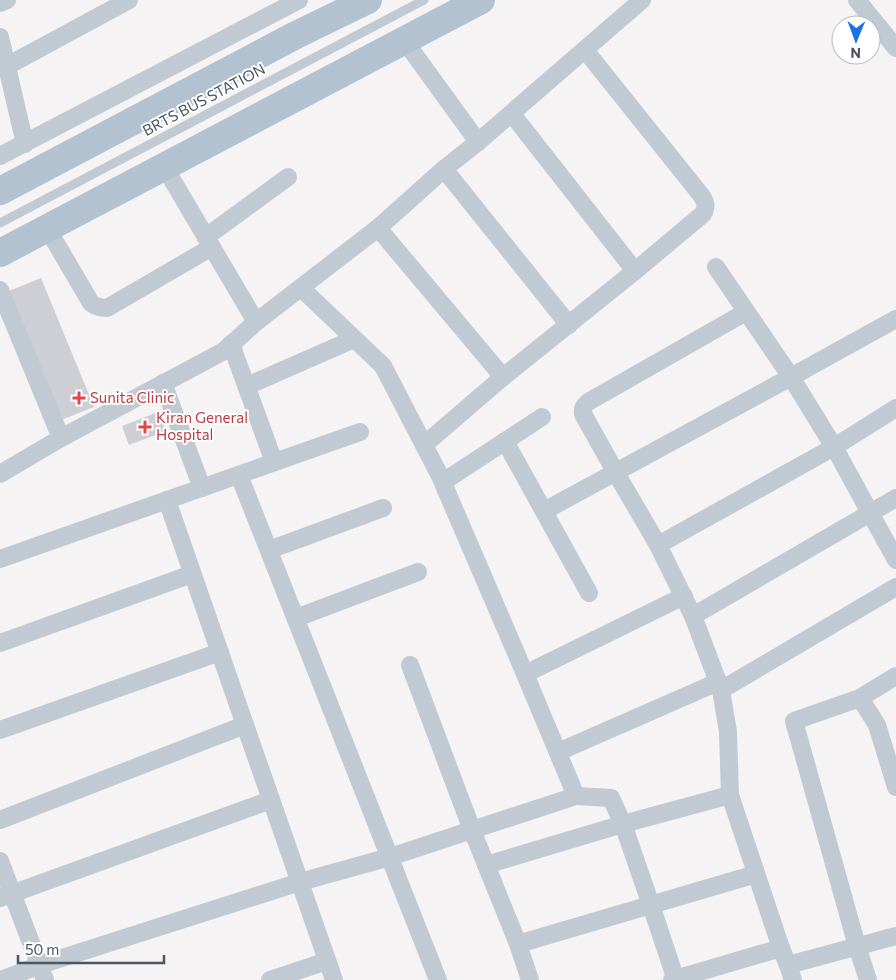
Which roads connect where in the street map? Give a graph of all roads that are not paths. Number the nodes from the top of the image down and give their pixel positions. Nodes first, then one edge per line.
1 (7, 0) edge
2 (129, 0) edge
3 (299, 0) edge
4 (368, 0) edge
5 (480, 0) edge
6 (642, 0) edge
7 (857, 0) edge
8 (424, 1) edge
9 (0, 4) edge
10 (279, 5) edge
11 (296, 35) junction
12 (0, 37) edge
13 (404, 40) junction
14 (896, 48) edge
15 (585, 50) junction
16 (7, 66) junction
17 (8, 104) edge
18 (512, 114) junction
19 (478, 142) junction
20 (25, 144) junction
21 (0, 156) edge
22 (164, 166) junction
23 (444, 169) junction
24 (288, 177) dead end
25 (0, 190) edge
26 (0, 223) edge
27 (47, 228) junction
28 (378, 228) junction
29 (209, 242) junction
30 (0, 252) edge
31 (716, 267) dead end
32 (635, 270) junction
33 (301, 288) junction
34 (0, 290) edge
35 (746, 312) junction
36 (896, 318) edge
37 (256, 322) junction
38 (568, 325) junction
39 (354, 339) junction
40 (231, 344) junction
41 (503, 377) junction
42 (790, 378) junction
43 (163, 383) junction
44 (247, 386) junction
45 (896, 408) edge
46 (542, 417) dead end
47 (360, 432) dead end
48 (61, 438) junction
49 (506, 441) junction
50 (424, 445) junction
51 (834, 447) junction
52 (274, 462) junction
53 (616, 472) junction
54 (0, 474) edge
55 (239, 475) junction
56 (443, 482) junction
57 (202, 488) junction
58 (896, 498) edge
59 (167, 500) junction
60 (382, 508) dead end
61 (544, 511) junction
62 (870, 513) junction
63 (658, 545) junction
64 (269, 550) junction
65 (0, 559) edge
66 (896, 560) edge
67 (418, 572) dead end
68 (192, 574) junction
69 (896, 587) edge
70 (589, 594) dead end
71 (684, 596) junction
72 (693, 616) junction
73 (296, 618) junction
74 (0, 643) edge
75 (220, 652) junction
76 (410, 665) dead end
77 (525, 674) junction
78 (896, 676) edge
79 (719, 686) junction
80 (860, 698) junction
81 (245, 725) junction
82 (0, 730) edge
83 (558, 752) junction
84 (896, 786) edge
85 (730, 795) junction
86 (576, 796) junction
87 (271, 800) junction
88 (0, 820) edge
89 (623, 824) junction
90 (472, 830) junction
91 (390, 857) junction
92 (0, 861) edge
93 (486, 865) junction
94 (756, 874) junction
95 (300, 882) junction
96 (6, 896) edge
97 (651, 905) junction
98 (896, 936) edge
99 (518, 944) junction
100 (857, 946) junction
101 (781, 948) junction
102 (327, 960) junction
103 (43, 972) edge
104 (790, 972) edge
105 (276, 979) edge
106 (1, 980) edge
107 (334, 980) edge
108 (438, 980) edge
109 (530, 980) edge
110 (674, 980) edge
111 (868, 980) edge

1 - 9 street
2 - 16 street
3 - 10 street
4 - 11 main road
5 - 13 main road
6 - 15 street
7 - 14 street
8 - 26 lane, BRTS BUS STATION
10 - 11 street
10 - 20 street
11 - 25 main road
12 - 16 street
13 - 19 street
13 - 22 main road
15 - 18 street
15 - 32 street
16 - 17 street
17 - 20 street
18 - 19 street
18 - 32 street
19 - 23 street
20 - 21 street
22 - 27 main road
22 - 29 street
23 - 28 street
23 - 38 street
24 - 29 street
27 - 29 street
27 - 30 main road
28 - 33 street
28 - 41 street
29 - 37 street
31 - 35 street
32 - 38 street
33 - 37 street
33 - 39 street
34 - 48 street
35 - 42 street
35 - 53 street
36 - 42 street
37 - 40 street
38 - 41 street
39 - 44 street
39 - 50 street
40 - 43 street
40 - 44 street
41 - 50 street
42 - 51 street
42 - 53 street
43 - 48 street
43 - 57 street
44 - 52 street
45 - 51 street
46 - 49 street
47 - 52 street
48 - 54 street
49 - 56 street
49 - 61 street
50 - 56 street
51 - 62 street
51 - 63 street
52 - 55 street
53 - 61 street
53 - 63 street
55 - 57 street
55 - 64 street
56 - 77 street
57 - 59 street
58 - 62 street
59 - 65 street
59 - 68 street
60 - 64 street
61 - 70 street
62 - 66 street
62 - 72 street
63 - 71 street
64 - 73 street
67 - 73 street
68 - 74 street
68 - 75 street
69 - 79 street
71 - 72 street
71 - 77 street
72 - 79 street
73 - 91 street
75 - 81 street
75 - 82 street
76 - 90 street
77 - 83 street
78 - 80 street
79 - 83 street
79 - 85 street
80 - 84 street
80 - 100 street
81 - 87 street
81 - 88 street
83 - 86 street
85 - 89 street
85 - 94 street
86 - 89 street
86 - 90 street
87 - 95 street
87 - 96 street
89 - 93 street
89 - 97 street
90 - 91 street
90 - 93 street
91 - 95 street
91 - 108 street
92 - 96 street
93 - 99 street
94 - 97 street
94 - 101 street
95 - 102 street
95 - 103 street
96 - 103 street
97 - 99 street
97 - 110 street
98 - 100 street
99 - 109 street
100 - 104 street
100 - 111 street
101 - 104 street
101 - 110 street
102 - 105 street
102 - 107 street
103 - 106 street

